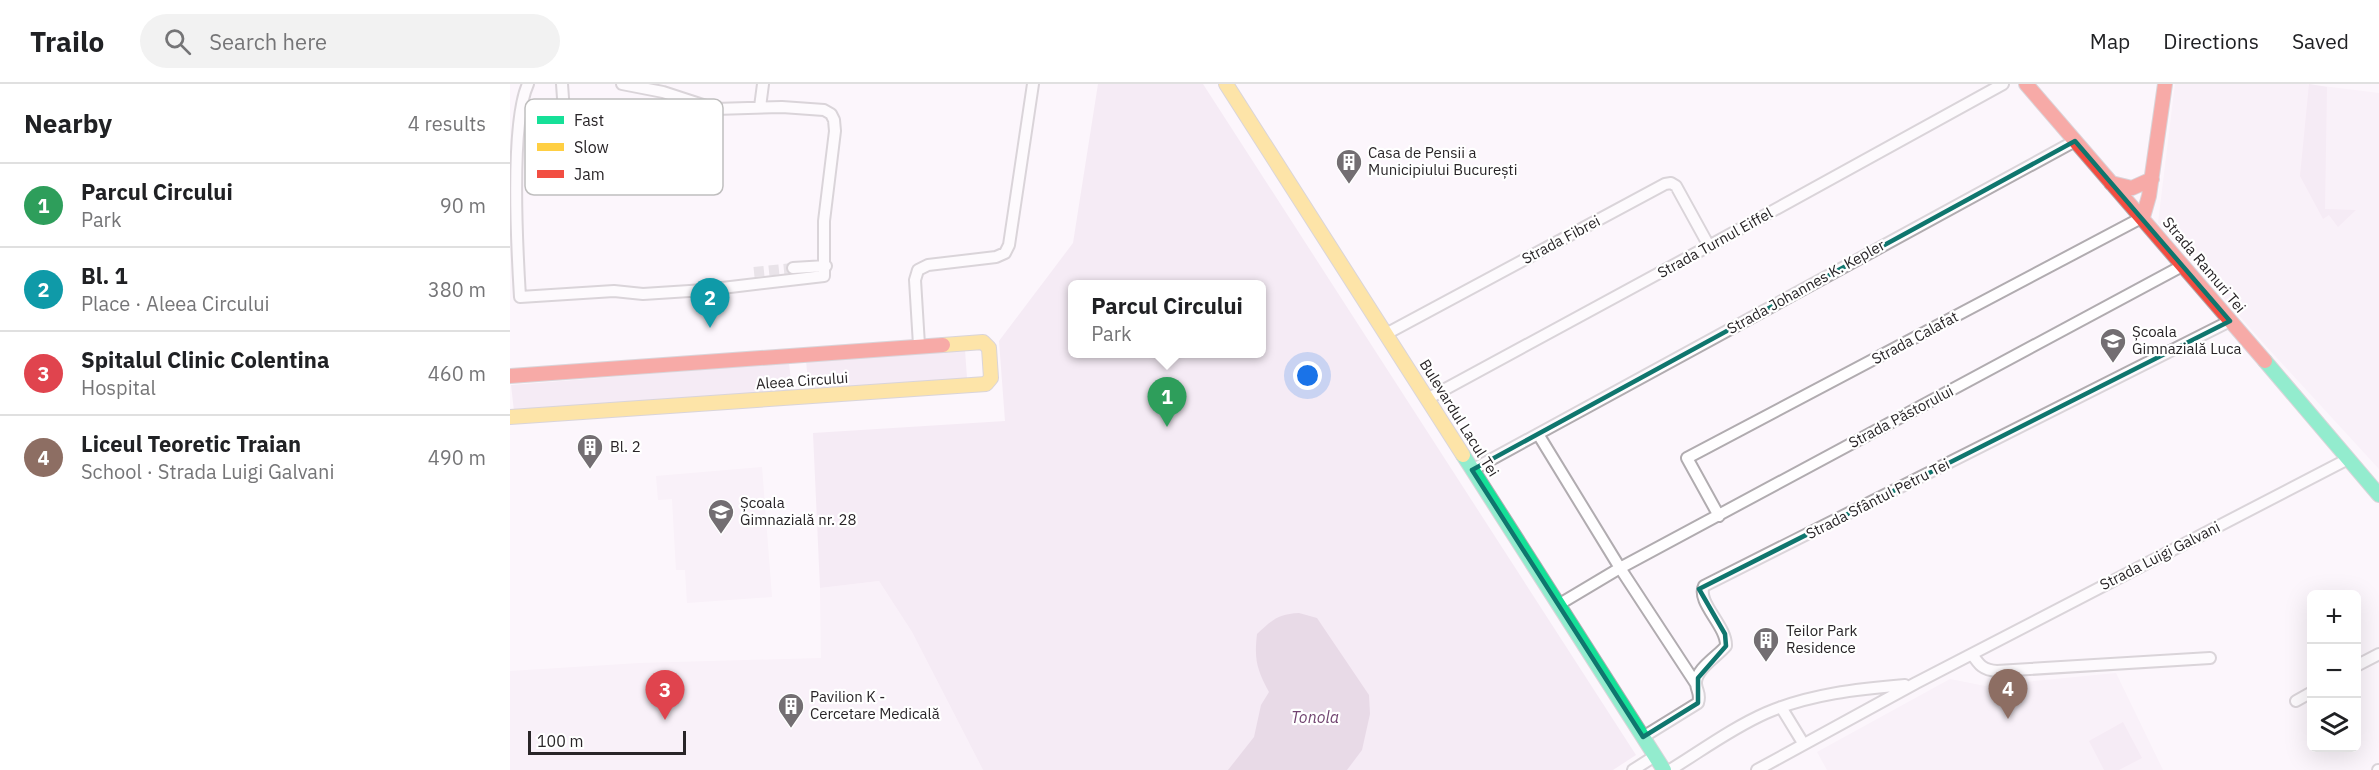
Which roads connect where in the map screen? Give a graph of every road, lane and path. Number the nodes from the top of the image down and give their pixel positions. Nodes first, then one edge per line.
1 (528, 84) edge
2 (562, 84) edge
3 (622, 84) edge
4 (762, 84) edge
5 (1033, 84) edge
6 (1226, 84) edge
7 (2003, 84) edge
8 (2026, 84) edge
9 (2165, 84) edge
10 (563, 99) tunnel mouth
11 (684, 99) edge
12 (760, 107) junction
13 (723, 108) edge
14 (2075, 141) junction
15 (2152, 179) junction
16 (2111, 183) junction
17 (2143, 218) junction
18 (1709, 246) junction
19 (826, 266) junction
20 (2182, 266) junction
21 (793, 268) tunnel mouth
22 (2230, 321) junction
23 (1386, 334) junction
24 (919, 345) junction
25 (510, 376) edge
26 (1427, 399) junction
27 (510, 417) edge
28 (1538, 434) junction
29 (2348, 459) junction
30 (1472, 470) junction
31 (2379, 495) edge
32 (1719, 516) junction
33 (1620, 568) junction
34 (1558, 605) junction
35 (1972, 654) junction
36 (2379, 654) edge
37 (2210, 658) dead end
38 (2361, 663) edge
39 (1696, 684) junction
40 (1912, 685) junction
41 (2307, 695) edge
42 (2296, 701) dead end
43 (1781, 707) junction
44 (1643, 737) junction
45 (1803, 744) junction
46 (1655, 756) junction
47 (1633, 770) edge
48 (1664, 770) edge
49 (1670, 770) edge
50 (1757, 770) edge

1 - 19 street
2 - 10 street
3 - 11 street
4 - 12 street
5 - 24 street
6 - 23 street, Bulevardul Lacul Tei
7 - 18 street, Strada Turnul Eiffel
8 - 14 street, Strada Ramuri Tei
9 - 15 street
12 - 13 street
12 - 19 street
14 - 16 street, Strada Ramuri Tei
14 - 28 street, Strada Johannes K. Kepler
15 - 16 street
15 - 17 street
16 - 17 street, Strada Ramuri Tei
17 - 20 street, Strada Ramuri Tei
17 - 32 street, Strada Calafat
18 - 23 street, Strada Fibrei
18 - 26 street, Strada Turnul Eiffel
19 - 21 street
20 - 22 street, Strada Ramuri Tei
20 - 32 street, Strada Păstorului
22 - 29 street, Strada Ramuri Tei
22 - 39 street, Strada Sfântul Petru Tei
23 - 26 street, Bulevardul Lacul Tei
24 - 25 street, Aleea Circului
24 - 27 street, Aleea Circului
26 - 30 street, Bulevardul Lacul Tei
28 - 30 street, Strada Johannes K. Kepler
28 - 33 street
29 - 31 street, Strada Ramuri Tei
29 - 35 street, Strada Luigi Galvani
30 - 34 street, Bulevardul Lacul Tei
32 - 33 street, Strada Păstorului
33 - 34 street, Strada Păstorului
33 - 39 street
34 - 44 street, Bulevardul Lacul Tei
35 - 37 street
35 - 40 street, Strada Luigi Galvani
36 - 38 street
39 - 44 street, Strada Sfântul Petru Tei
40 - 43 street, Strada Luigi Galvani
40 - 45 street, Strada Luigi Galvani
41 - 42 street
43 - 45 street
43 - 49 street, Strada Luigi Galvani
44 - 46 street, Bulevardul Lacul Tei
45 - 50 street, Strada Luigi Galvani
46 - 47 street
46 - 48 street, Bulevardul Lacul Tei

